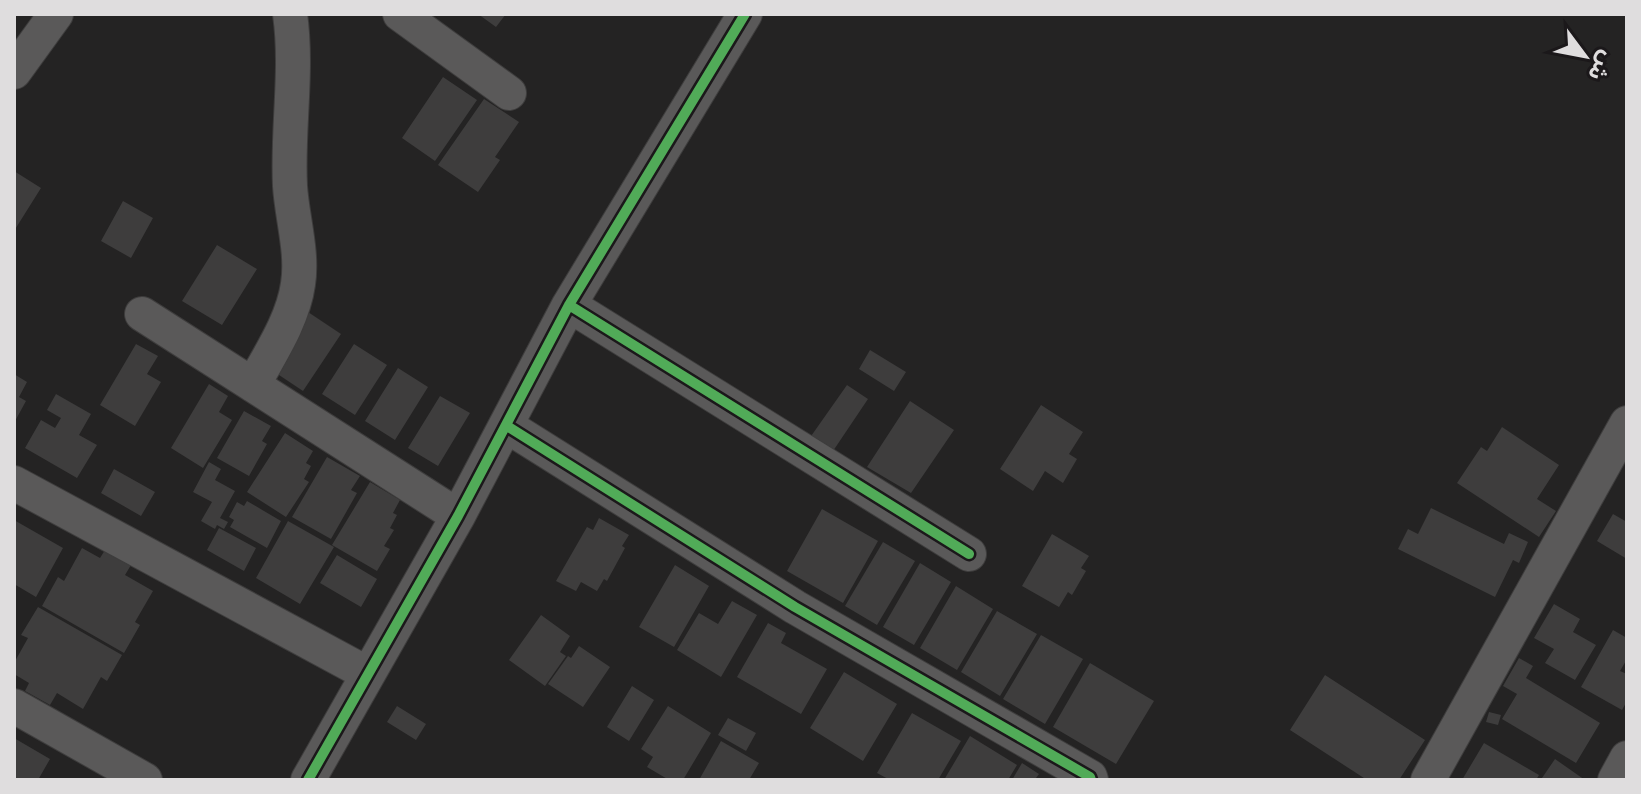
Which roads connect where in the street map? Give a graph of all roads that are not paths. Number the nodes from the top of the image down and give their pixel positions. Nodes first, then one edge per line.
1 (56, 14) edge
2 (290, 14) edge
3 (400, 14) edge
4 (745, 14) edge
5 (14, 72) edge
6 (509, 93) dead end
7 (569, 305) junction
8 (142, 314) dead end
9 (253, 385) junction
10 (1627, 423) edge
11 (507, 426) junction
12 (14, 483) edge
13 (458, 516) junction
14 (969, 554) dead end
15 (368, 674) junction
16 (14, 706) edge
17 (1627, 758) edge
18 (145, 780) edge
19 (308, 780) edge
20 (1091, 780) edge
21 (1428, 780) edge
22 (1615, 780) edge

1 - 5 street
2 - 9 street
3 - 6 street
4 - 7 street
7 - 11 street
7 - 14 street
8 - 9 street
9 - 13 street
10 - 21 street
11 - 13 street
11 - 20 street
12 - 15 street
13 - 15 street
15 - 19 street
16 - 18 street
17 - 22 street

